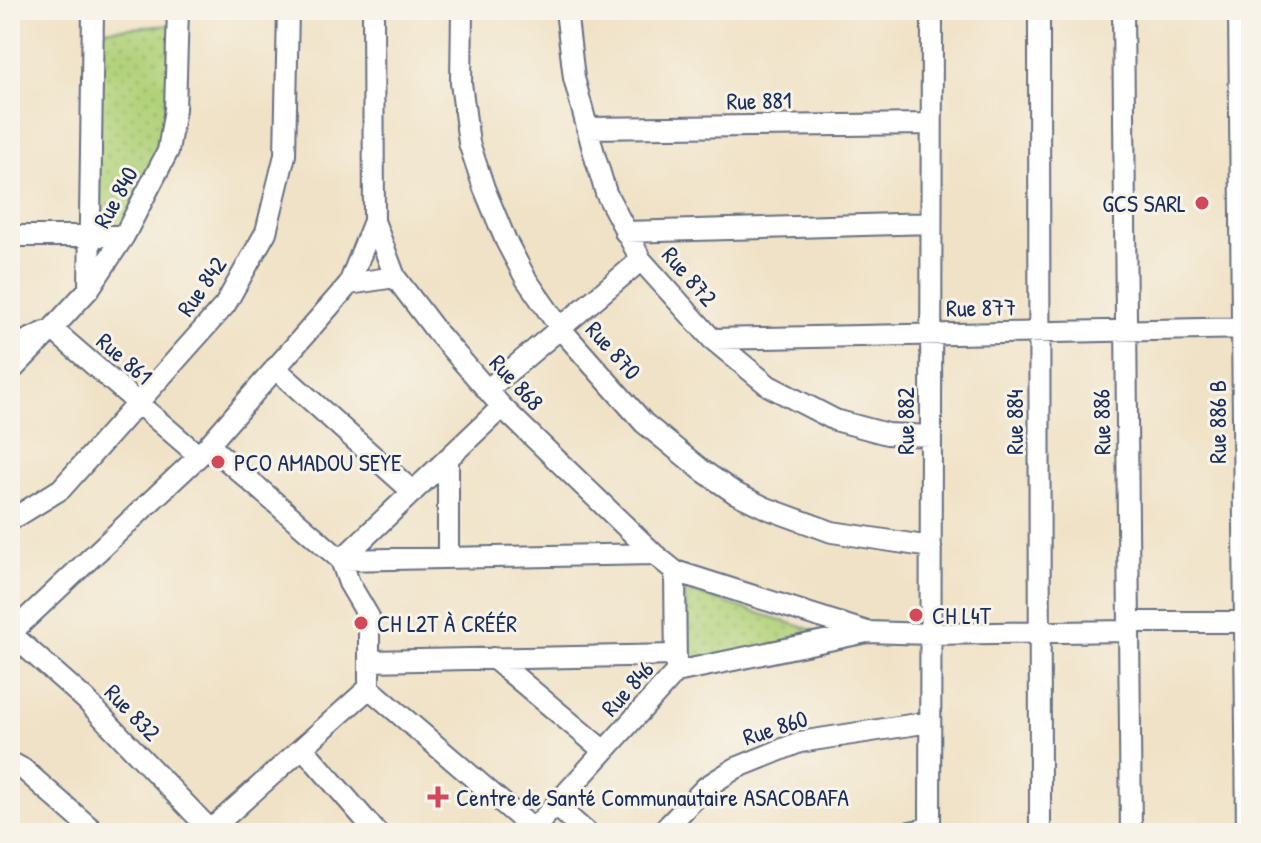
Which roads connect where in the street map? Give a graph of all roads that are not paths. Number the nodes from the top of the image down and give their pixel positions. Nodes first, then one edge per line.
1 (93, 10) edge
2 (178, 10) edge
3 (288, 10) edge
4 (373, 10) edge
5 (462, 10) edge
6 (566, 10) edge
7 (932, 10) edge
8 (1039, 10) edge
9 (1123, 10) edge
10 (1239, 10) edge
11 (931, 124) junction
12 (587, 128) junction
13 (374, 221) junction
14 (931, 223) junction
15 (625, 232) junction
16 (10, 236) edge
17 (90, 236) junction
18 (124, 236) junction
19 (1246, 239) edge
20 (641, 260) junction
21 (395, 277) junction
22 (349, 284) junction
23 (89, 289) junction
24 (560, 328) junction
25 (1247, 328) edge
26 (52, 329) junction
27 (1126, 330) junction
28 (1040, 332) junction
29 (931, 334) junction
30 (712, 339) junction
31 (10, 348) edge
32 (275, 368) junction
33 (10, 372) edge
34 (487, 390) junction
35 (137, 403) junction
36 (502, 407) junction
37 (931, 436) junction
38 (204, 450) junction
39 (448, 458) junction
40 (413, 492) junction
41 (10, 519) edge
42 (931, 547) junction
43 (654, 554) junction
44 (448, 558) junction
45 (341, 560) junction
46 (675, 571) junction
47 (1248, 622) edge
48 (1129, 626) junction
49 (867, 632) junction
50 (1040, 632) junction
51 (11, 633) edge
52 (930, 634) junction
53 (493, 658) junction
54 (369, 661) junction
55 (676, 664) junction
56 (369, 688) junction
57 (930, 722) junction
58 (303, 748) junction
59 (604, 751) junction
60 (10, 762) edge
61 (555, 805) junction
62 (1249, 808) edge
63 (531, 831) edge
64 (930, 831) edge
65 (210, 832) edge
66 (96, 833) edge
67 (377, 833) edge
68 (587, 833) edge
69 (661, 833) edge
70 (905, 833) edge
71 (1040, 833) edge
72 (1131, 833) edge
73 (1247, 833) edge

1 - 17 street
2 - 18 street, Rue 840
3 - 35 street, Rue 842
4 - 13 street
5 - 24 street, Rue 870
6 - 12 street, Rue 872
7 - 11 street, Rue 882
8 - 28 street, Rue 884
9 - 27 street, Rue 886
10 - 19 street, Rue 886 B
11 - 12 street, Rue 881
11 - 14 street, Rue 882
12 - 15 street, Rue 872
13 - 21 street, Rue 868
13 - 22 street
14 - 15 street
14 - 29 street, Rue 882
15 - 20 street, Rue 872
16 - 17 street
17 - 18 street
17 - 23 street
18 - 23 street, Rue 840
19 - 25 street, Rue 886 B
20 - 24 street
20 - 30 street, Rue 872
21 - 22 street
21 - 34 street, Rue 868
22 - 32 street
23 - 26 street, Rue 840
24 - 34 street
24 - 42 street, Rue 870
25 - 27 street, Rue 877
25 - 47 street, Rue 886 B
26 - 31 street
26 - 33 street, Rue 840
26 - 35 street, Rue 861
27 - 28 street, Rue 877
27 - 48 street, Rue 886
28 - 29 street, Rue 877
28 - 50 street, Rue 884
29 - 30 street, Rue 877
29 - 37 street, Rue 882
30 - 37 street, Rue 872
32 - 38 street
32 - 40 street
34 - 36 street, Rue 868
35 - 38 street, Rue 861
35 - 41 street, Rue 842
36 - 39 street
36 - 43 street, Rue 868
37 - 42 street, Rue 882
38 - 45 street, Rue 861
38 - 51 street
39 - 40 street
39 - 44 street
40 - 45 street
42 - 52 street, Rue 882
43 - 44 street
43 - 46 street
44 - 45 street
45 - 54 street
46 - 49 street
46 - 55 street, Rue 846
47 - 48 street
47 - 62 street, Rue 886 B
48 - 50 street
48 - 72 street, Rue 886
49 - 52 street
49 - 55 street
50 - 52 street
50 - 71 street, Rue 884
51 - 65 street, Rue 832
52 - 57 street, Rue 882
53 - 54 street
53 - 55 street
53 - 59 street
54 - 56 street
55 - 59 street, Rue 846
56 - 58 street
56 - 63 street
57 - 64 street, Rue 882
57 - 69 street, Rue 860
58 - 65 street
58 - 67 street
59 - 61 street, Rue 846
60 - 66 street
61 - 63 street, Rue 846
61 - 68 street
62 - 73 street, Rue 886 B
64 - 70 street

